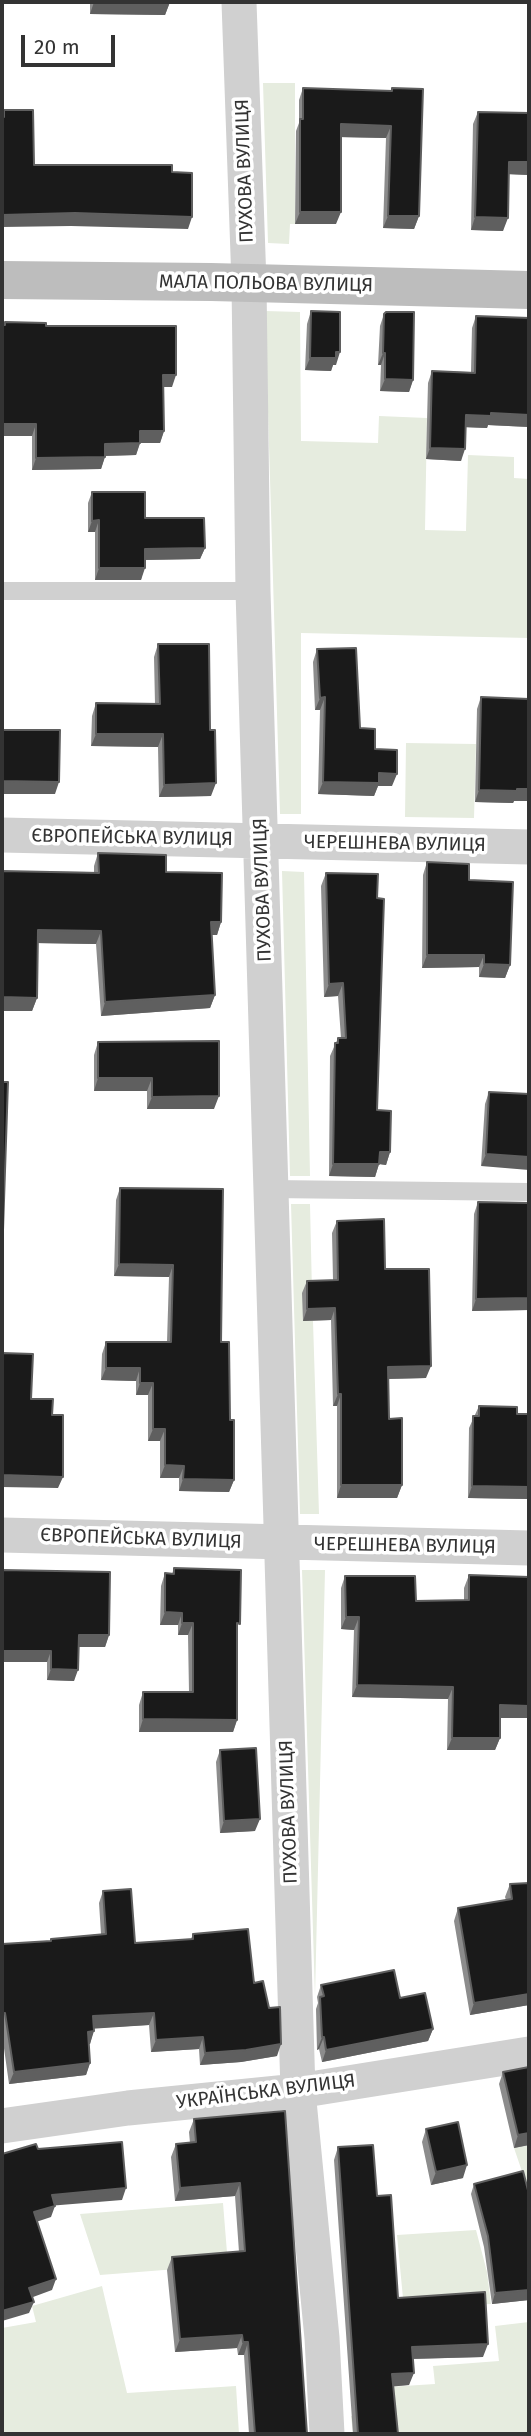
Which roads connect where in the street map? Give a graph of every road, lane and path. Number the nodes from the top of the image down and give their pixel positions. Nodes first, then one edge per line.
1 (239, 2) edge
2 (2, 280) edge
3 (249, 283) junction
4 (529, 290) edge
5 (2, 591) edge
6 (253, 591) junction
7 (2, 835) edge
8 (261, 841) junction
9 (529, 847) edge
10 (271, 1189) junction
11 (529, 1192) edge
12 (2, 1535) edge
13 (281, 1543) junction
14 (529, 1548) edge
15 (529, 2054) edge
16 (298, 2091) junction
17 (2, 2126) edge
18 (327, 2434) edge

1 - 3 street, ПУХОВА ВУЛИЦЯ
2 - 3 street, МАЛА ПОЛЬОВА ВУЛИЦЯ
3 - 4 street, МАЛА ПОЛЬОВА ВУЛИЦЯ
3 - 6 street, ПУХОВА ВУЛИЦЯ
5 - 6 lane
6 - 8 street, ПУХОВА ВУЛИЦЯ
7 - 8 street, ЄВРОПЕЙСЬКА ВУЛИЦЯ
8 - 9 street, ЧЕРЕШНЕВА ВУЛИЦЯ
8 - 10 street, ПУХОВА ВУЛИЦЯ
10 - 11 lane
10 - 13 street, ПУХОВА ВУЛИЦЯ
12 - 13 street, ЄВРОПЕЙСЬКА ВУЛИЦЯ
13 - 14 street, ЧЕРЕШНЕВА ВУЛИЦЯ
13 - 16 street, ПУХОВА ВУЛИЦЯ
15 - 16 street, УКРАЇНСЬКА ВУЛИЦЯ
16 - 17 street, УКРАЇНСЬКА ВУЛИЦЯ
16 - 18 street, ПУХОВА ВУЛИЦЯ

